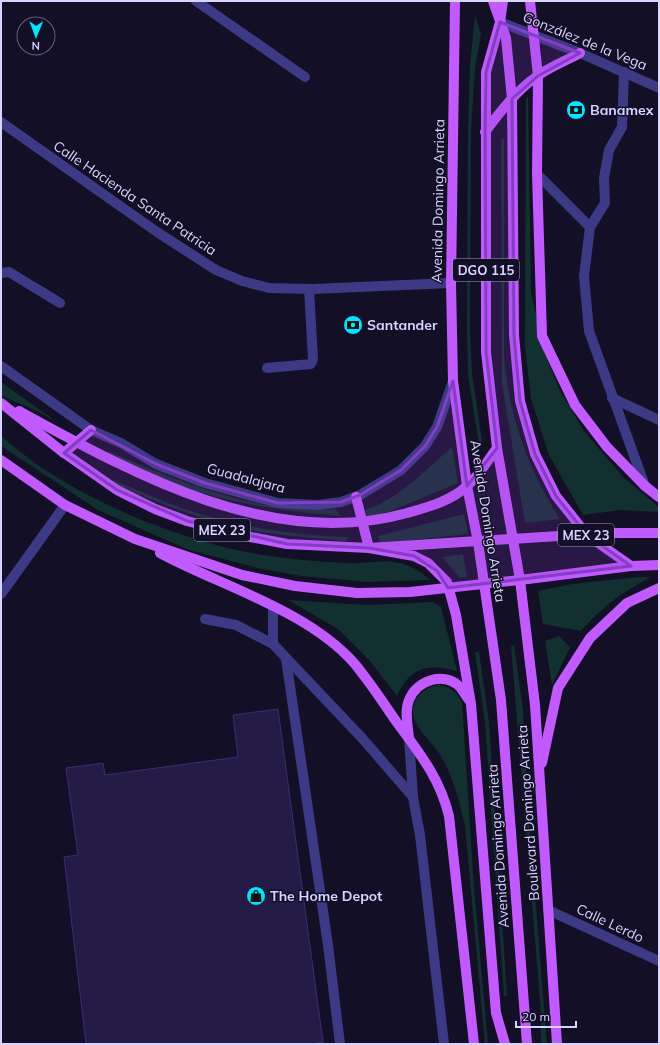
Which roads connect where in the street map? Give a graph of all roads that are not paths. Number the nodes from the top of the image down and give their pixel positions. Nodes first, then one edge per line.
1 (196, 1) edge
2 (455, 1) edge
3 (493, 1) edge
4 (503, 1) edge
5 (530, 1) edge
6 (500, 22) junction
7 (532, 34) junction
8 (580, 53) junction
9 (624, 72) junction
10 (538, 76) junction
11 (305, 77) dead end
12 (659, 88) edge
13 (512, 99) junction
14 (1, 122) edge
15 (485, 132) junction
16 (537, 174) junction
17 (590, 227) junction
18 (1, 273) edge
19 (451, 283) junction
20 (309, 288) junction
21 (60, 303) dead end
22 (1, 366) edge
23 (267, 368) dead end
24 (453, 381) junction
25 (612, 398) junction
26 (1, 402) edge
27 (659, 420) edge
28 (91, 430) junction
29 (76, 442) junction
30 (498, 448) junction
31 (64, 453) junction
32 (1, 460) edge
33 (467, 486) junction
34 (645, 486) junction
35 (356, 496) junction
36 (659, 497) edge
37 (65, 505) junction
38 (362, 521) junction
39 (659, 533) edge
40 (586, 535) junction
41 (136, 539) junction
42 (513, 539) junction
43 (478, 542) junction
44 (369, 548) junction
45 (659, 565) edge
46 (631, 566) junction
47 (520, 580) junction
48 (484, 584) junction
49 (448, 588) junction
50 (659, 588) edge
51 (1, 594) edge
52 (273, 606) junction
53 (205, 619) dead end
54 (273, 644) junction
55 (286, 659) junction
56 (471, 704) junction
57 (409, 738) junction
58 (539, 778) junction
59 (413, 797) junction
60 (548, 910) junction
61 (659, 961) edge
62 (340, 1044) edge
63 (444, 1044) edge
64 (474, 1044) edge
65 (505, 1044) edge
66 (527, 1044) edge
67 (557, 1044) edge

1 - 11 street
2 - 19 main road, Avenida Domingo Arrieta / DGO 115
3 - 6 main road
4 - 6 main road, Avenida Domingo Arrieta / DGO 115
5 - 7 main road
6 - 7 street, González de la Vega
6 - 13 main road
6 - 15 main road, Avenida Domingo Arrieta / DGO 115
7 - 8 street, González de la Vega
7 - 10 main road
8 - 9 street, González de la Vega
8 - 10 main road
9 - 12 street, González de la Vega
9 - 17 street
10 - 13 main road
10 - 16 main road
13 - 15 main road
13 - 40 main road
14 - 20 street, Calle Hacienda Santa Patricia
15 - 30 main road, Avenida Domingo Arrieta / DGO 115
16 - 17 street
16 - 34 main road
17 - 25 street
18 - 21 street
19 - 20 street, Calle Hacienda Santa Patricia
19 - 24 main road, Avenida Domingo Arrieta / DGO 115
20 - 23 street
22 - 28 street, Guadalajara
24 - 33 main road, Avenida Domingo Arrieta / DGO 115
24 - 35 street, Guadalajara
25 - 27 street
25 - 34 street
26 - 29 main road
26 - 31 main road, MEX 23
28 - 29 main road
28 - 35 street, Guadalajara
29 - 31 main road
29 - 38 main road
30 - 33 main road
30 - 42 main road, Avenida Domingo Arrieta / DGO 115
31 - 44 main road, MEX 23
32 - 37 main road, MEX 23
33 - 38 main road
33 - 43 main road, Avenida Domingo Arrieta / DGO 115
34 - 36 main road
35 - 38 main road
37 - 41 main road, MEX 23
37 - 51 street
38 - 44 main road
39 - 40 main road, MEX 23
40 - 42 main road, MEX 23
40 - 46 main road
41 - 49 main road, MEX 23
41 - 52 main road
42 - 43 main road, MEX 23
42 - 47 main road, Avenida Domingo Arrieta / DGO 115
43 - 44 main road, MEX 23
43 - 48 main road, Avenida Domingo Arrieta / DGO 115
44 - 49 main road
45 - 46 main road, MEX 23
46 - 47 main road, MEX 23
47 - 48 main road, MEX 23
47 - 58 main road, Boulevard Domingo Arrieta
48 - 49 main road, MEX 23
48 - 66 main road, Avenida Domingo Arrieta
49 - 56 main road
50 - 58 main road
52 - 54 street
52 - 57 main road
53 - 54 street
54 - 55 street
55 - 59 street
55 - 62 street
56 - 57 main road
56 - 65 main road
57 - 59 street
57 - 64 main road
58 - 60 main road, Boulevard Domingo Arrieta
59 - 63 street
60 - 61 street, Calle Lerdo
60 - 67 main road, Boulevard Domingo Arrieta

